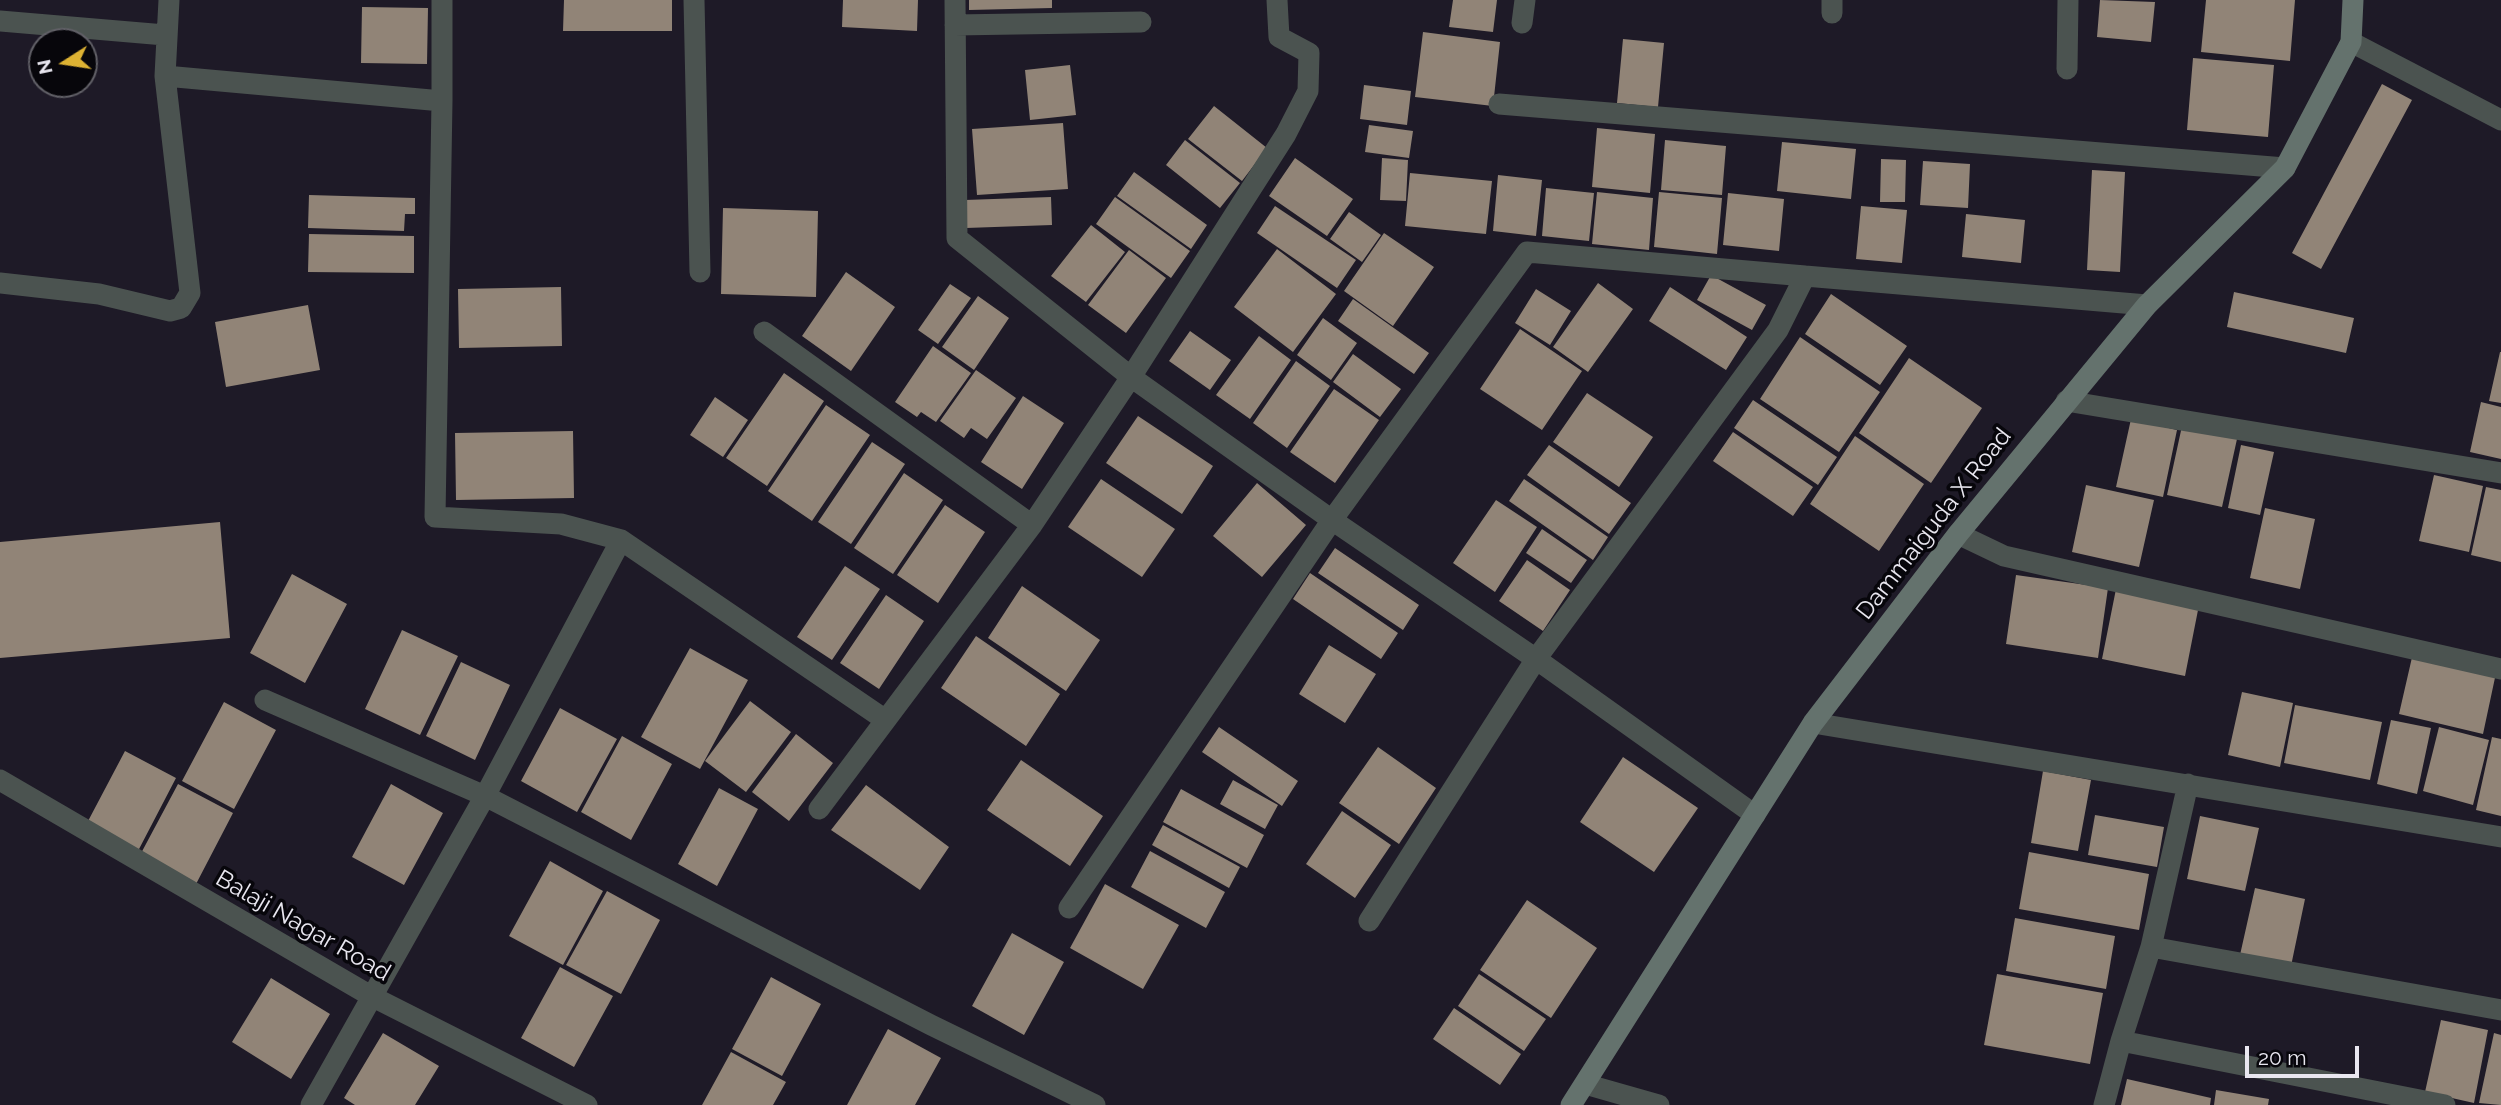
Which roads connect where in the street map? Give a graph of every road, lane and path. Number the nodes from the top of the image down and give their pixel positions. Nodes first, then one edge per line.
1 (169, 0) edge
2 (442, 0) edge
3 (694, 0) edge
4 (955, 0) edge
5 (1277, 0) edge
6 (1525, 0) edge
7 (2068, 0) edge
8 (2353, 0) edge
9 (0, 21) edge
10 (1141, 22) dead end
11 (1522, 23) dead end
12 (955, 25) junction
13 (165, 35) junction
14 (2351, 42) junction
15 (2067, 69) dead end
16 (165, 76) junction
17 (442, 101) junction
18 (1499, 104) dead end
19 (2501, 120) edge
20 (2285, 168) junction
21 (700, 272) dead end
22 (1805, 276) junction
23 (0, 283) edge
24 (2147, 305) junction
25 (764, 332) dead end
26 (1131, 377) junction
27 (2066, 401) junction
28 (2501, 473) edge
29 (1332, 520) junction
30 (1032, 525) junction
31 (1958, 534) junction
32 (621, 540) junction
33 (1536, 659) junction
34 (2501, 669) edge
35 (265, 700) dead end
36 (884, 719) junction
37 (1813, 723) junction
38 (0, 779) edge
39 (2189, 784) junction
40 (485, 796) junction
41 (819, 809) dead end
42 (1755, 815) junction
43 (2501, 836) edge
44 (1069, 908) dead end
45 (1369, 921) dead end
46 (2151, 947) junction
47 (371, 996) junction
48 (2501, 1010) edge
49 (2121, 1041) junction
50 (1585, 1084) junction
51 (311, 1105) edge
52 (587, 1105) edge
53 (1095, 1105) edge
54 (1572, 1105) edge
55 (1659, 1105) edge
56 (2104, 1105) edge
57 (2445, 1105) edge

1 - 13 street
2 - 17 street
3 - 21 street
4 - 12 street
5 - 26 street
6 - 11 street
7 - 15 street
8 - 14 street, Dammaiguda X Road
9 - 13 street
10 - 12 street
12 - 26 street
13 - 16 street
14 - 19 street
14 - 20 street, Dammaiguda X Road
16 - 17 street
16 - 23 street
17 - 32 street
18 - 20 street
20 - 24 street, Dammaiguda X Road
22 - 24 street
22 - 29 street
22 - 33 street
24 - 27 street, Dammaiguda X Road
25 - 30 street
26 - 29 street
26 - 30 street
27 - 28 street
27 - 31 street, Dammaiguda X Road
29 - 33 street
29 - 44 street
30 - 36 street
31 - 34 street
31 - 37 street, Dammaiguda X Road
32 - 36 street
32 - 40 street
33 - 42 street
33 - 45 street
35 - 40 street
36 - 41 street
37 - 39 street
37 - 42 street, Dammaiguda X Road
38 - 47 street, Balaji Nagar Road
39 - 43 street
39 - 46 street
40 - 47 street
40 - 53 street
42 - 50 street, Dammaiguda X Road
46 - 48 street
46 - 49 street
47 - 51 street
47 - 52 street, Balaji Nagar Road
49 - 56 street
49 - 57 street
50 - 54 street, Dammaiguda X Road
50 - 55 street

